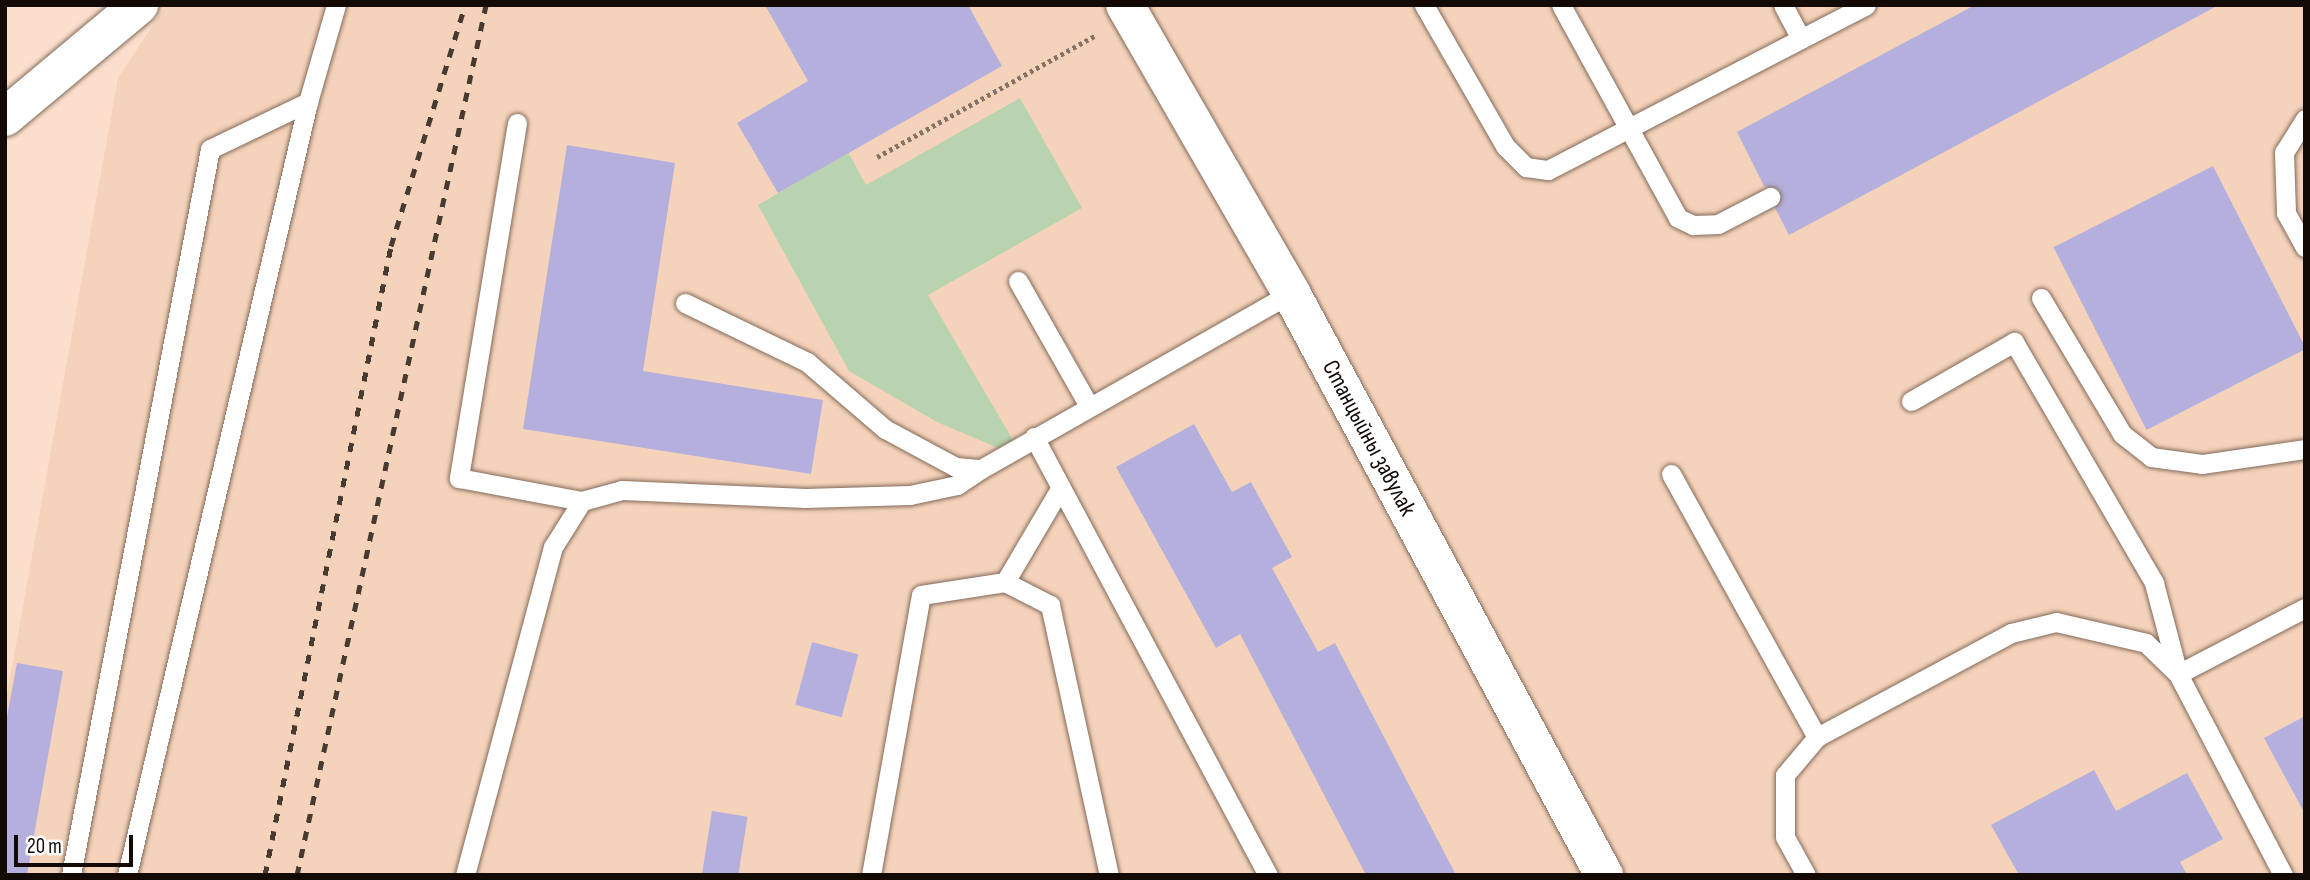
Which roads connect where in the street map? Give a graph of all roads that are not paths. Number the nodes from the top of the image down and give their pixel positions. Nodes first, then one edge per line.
1 (337, 5) edge
2 (1424, 5) edge
3 (1561, 5) edge
4 (1783, 5) edge
5 (1866, 5) edge
6 (135, 6) edge
7 (1128, 10) edge
8 (1801, 39) junction
9 (308, 102) junction
10 (5, 117) edge
11 (2305, 119) edge
12 (517, 123) dead end
13 (1629, 129) junction
14 (1770, 197) dead end
15 (2305, 247) edge
16 (1017, 281) dead end
17 (1291, 293) junction
18 (2041, 298) dead end
19 (685, 303) dead end
20 (1911, 401) dead end
21 (1089, 406) junction
22 (1034, 437) junction
23 (2305, 449) edge
24 (981, 469) junction
25 (1671, 474) dead end
26 (1060, 487) junction
27 (582, 501) junction
28 (1005, 582) junction
29 (2305, 608) edge
30 (2178, 674) junction
31 (1817, 737) junction
32 (71, 875) edge
33 (127, 875) edge
34 (465, 875) edge
35 (871, 875) edge
36 (1109, 875) edge
37 (1268, 875) edge
38 (1604, 875) edge
39 (1806, 875) edge
40 (2283, 875) edge

1 - 9 lane
2 - 13 lane
3 - 13 lane
4 - 8 lane
5 - 8 lane
6 - 10 street
7 - 17 street, Станцыйны завулак
8 - 13 lane
9 - 32 lane
9 - 33 lane
11 - 15 lane
12 - 27 lane
13 - 14 lane
16 - 21 lane
17 - 21 lane
17 - 38 street, Станцыйны завулак
18 - 23 lane
19 - 24 lane
20 - 30 lane
21 - 22 lane
22 - 24 lane
22 - 26 lane
24 - 27 lane
25 - 31 lane
26 - 28 lane
26 - 37 lane
27 - 34 lane
28 - 35 lane
28 - 36 lane
29 - 30 lane
30 - 31 lane
30 - 40 lane
31 - 39 lane

